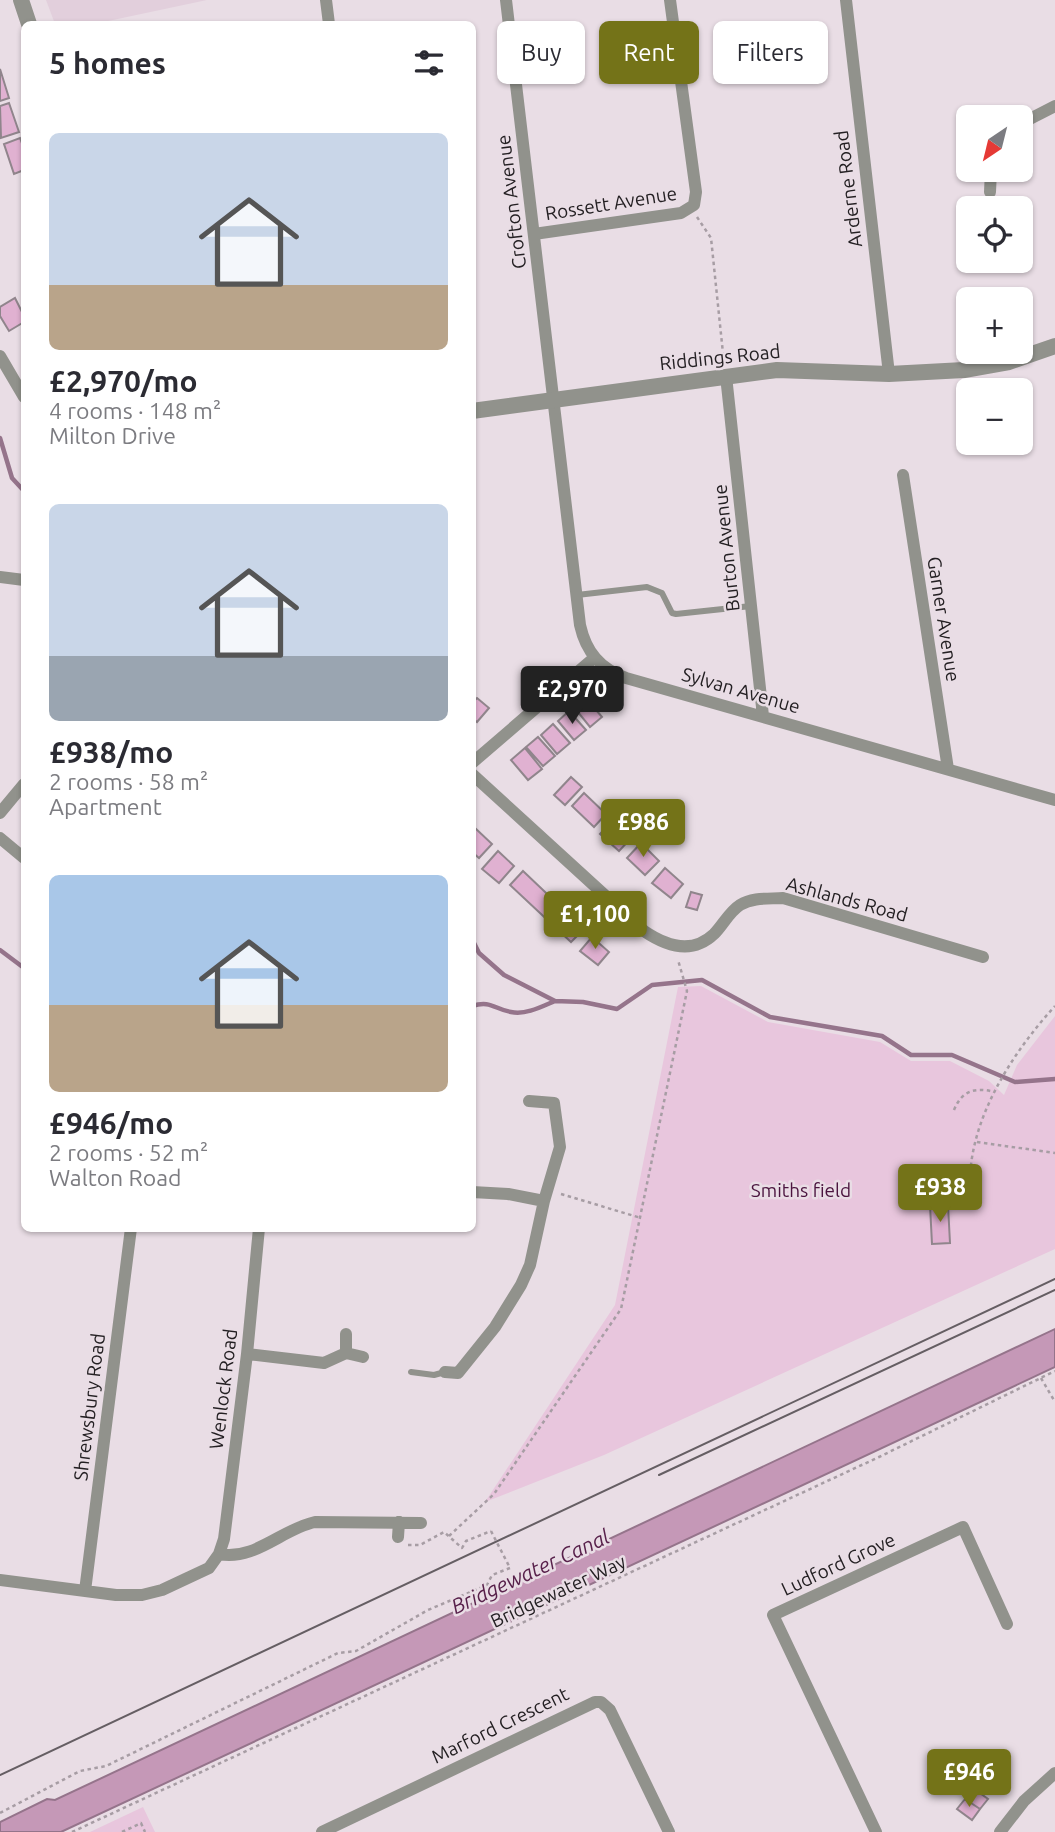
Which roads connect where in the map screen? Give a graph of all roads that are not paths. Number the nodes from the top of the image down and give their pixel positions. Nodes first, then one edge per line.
1 (21, 0) edge
2 (326, 0) edge
3 (506, 0) edge
4 (670, 0) edge
5 (846, 0) edge
6 (28, 21) edge
7 (329, 21) edge
8 (1055, 106) edge
9 (1033, 117) edge
10 (990, 182) edge
11 (990, 192) dead end
12 (534, 234) junction
13 (1055, 346) edge
14 (0, 356) edge
15 (889, 374) junction
16 (726, 376) junction
17 (21, 393) edge
18 (554, 399) junction
19 (476, 410) edge
20 (903, 475) dead end
21 (0, 577) edge
22 (21, 580) edge
23 (576, 595) junction
24 (752, 606) junction
25 (594, 658) junction
26 (763, 716) junction
27 (476, 761) edge
28 (948, 769) junction
29 (476, 778) edge
30 (21, 788) edge
31 (1055, 800) edge
32 (0, 813) edge
33 (0, 838) edge
34 (21, 856) edge
35 (982, 957) dead end
36 (567, 1098) dead end
37 (528, 1101) dead end
38 (554, 1102) junction
39 (476, 1192) edge
40 (546, 1196) junction
41 (130, 1232) edge
42 (259, 1232) edge
43 (346, 1334) dead end
44 (346, 1353) junction
45 (247, 1354) junction
46 (363, 1357) dead end
47 (411, 1372) dead end
48 (455, 1377) joint
49 (399, 1522) junction
50 (421, 1523) dead end
51 (398, 1537) road end
52 (219, 1554) junction
53 (0, 1580) edge
54 (85, 1591) junction
55 (1007, 1624) dead end
56 (1055, 1773) edge
57 (322, 1832) edge
58 (669, 1832) edge
59 (876, 1832) edge
60 (1000, 1832) edge

1 - 6 street
2 - 7 street
3 - 12 street, Crofton Avenue
4 - 12 street, Rossett Avenue
5 - 15 street, Arderne Road
8 - 9 street
10 - 11 street
12 - 18 street, Crofton Avenue
13 - 15 street, Riddings Road
14 - 17 street
15 - 16 street, Riddings Road
16 - 18 street, Riddings Road
16 - 24 street, Burton Avenue
18 - 19 street, Riddings Road
18 - 23 street
20 - 28 street, Garner Avenue
21 - 22 street
23 - 24 lane
23 - 25 street
24 - 26 street, Burton Avenue
25 - 26 street, Sylvan Avenue
25 - 27 street
26 - 28 street, Sylvan Avenue
28 - 31 street, Sylvan Avenue
29 - 35 street, Ashlands Road
30 - 32 street
33 - 34 street
36 - 38 street
37 - 38 street
38 - 40 street
39 - 40 street
40 - 48 street
41 - 54 street, Shrewsbury Road
42 - 45 street, Wenlock Road
43 - 44 street
44 - 45 street
44 - 46 street
45 - 52 street, Wenlock Road
47 - 48 lane
49 - 50 street
49 - 51 street
49 - 52 street
52 - 54 street
53 - 54 street
55 - 59 street, Ludford Grove
56 - 60 street
57 - 58 street, Marford Crescent

